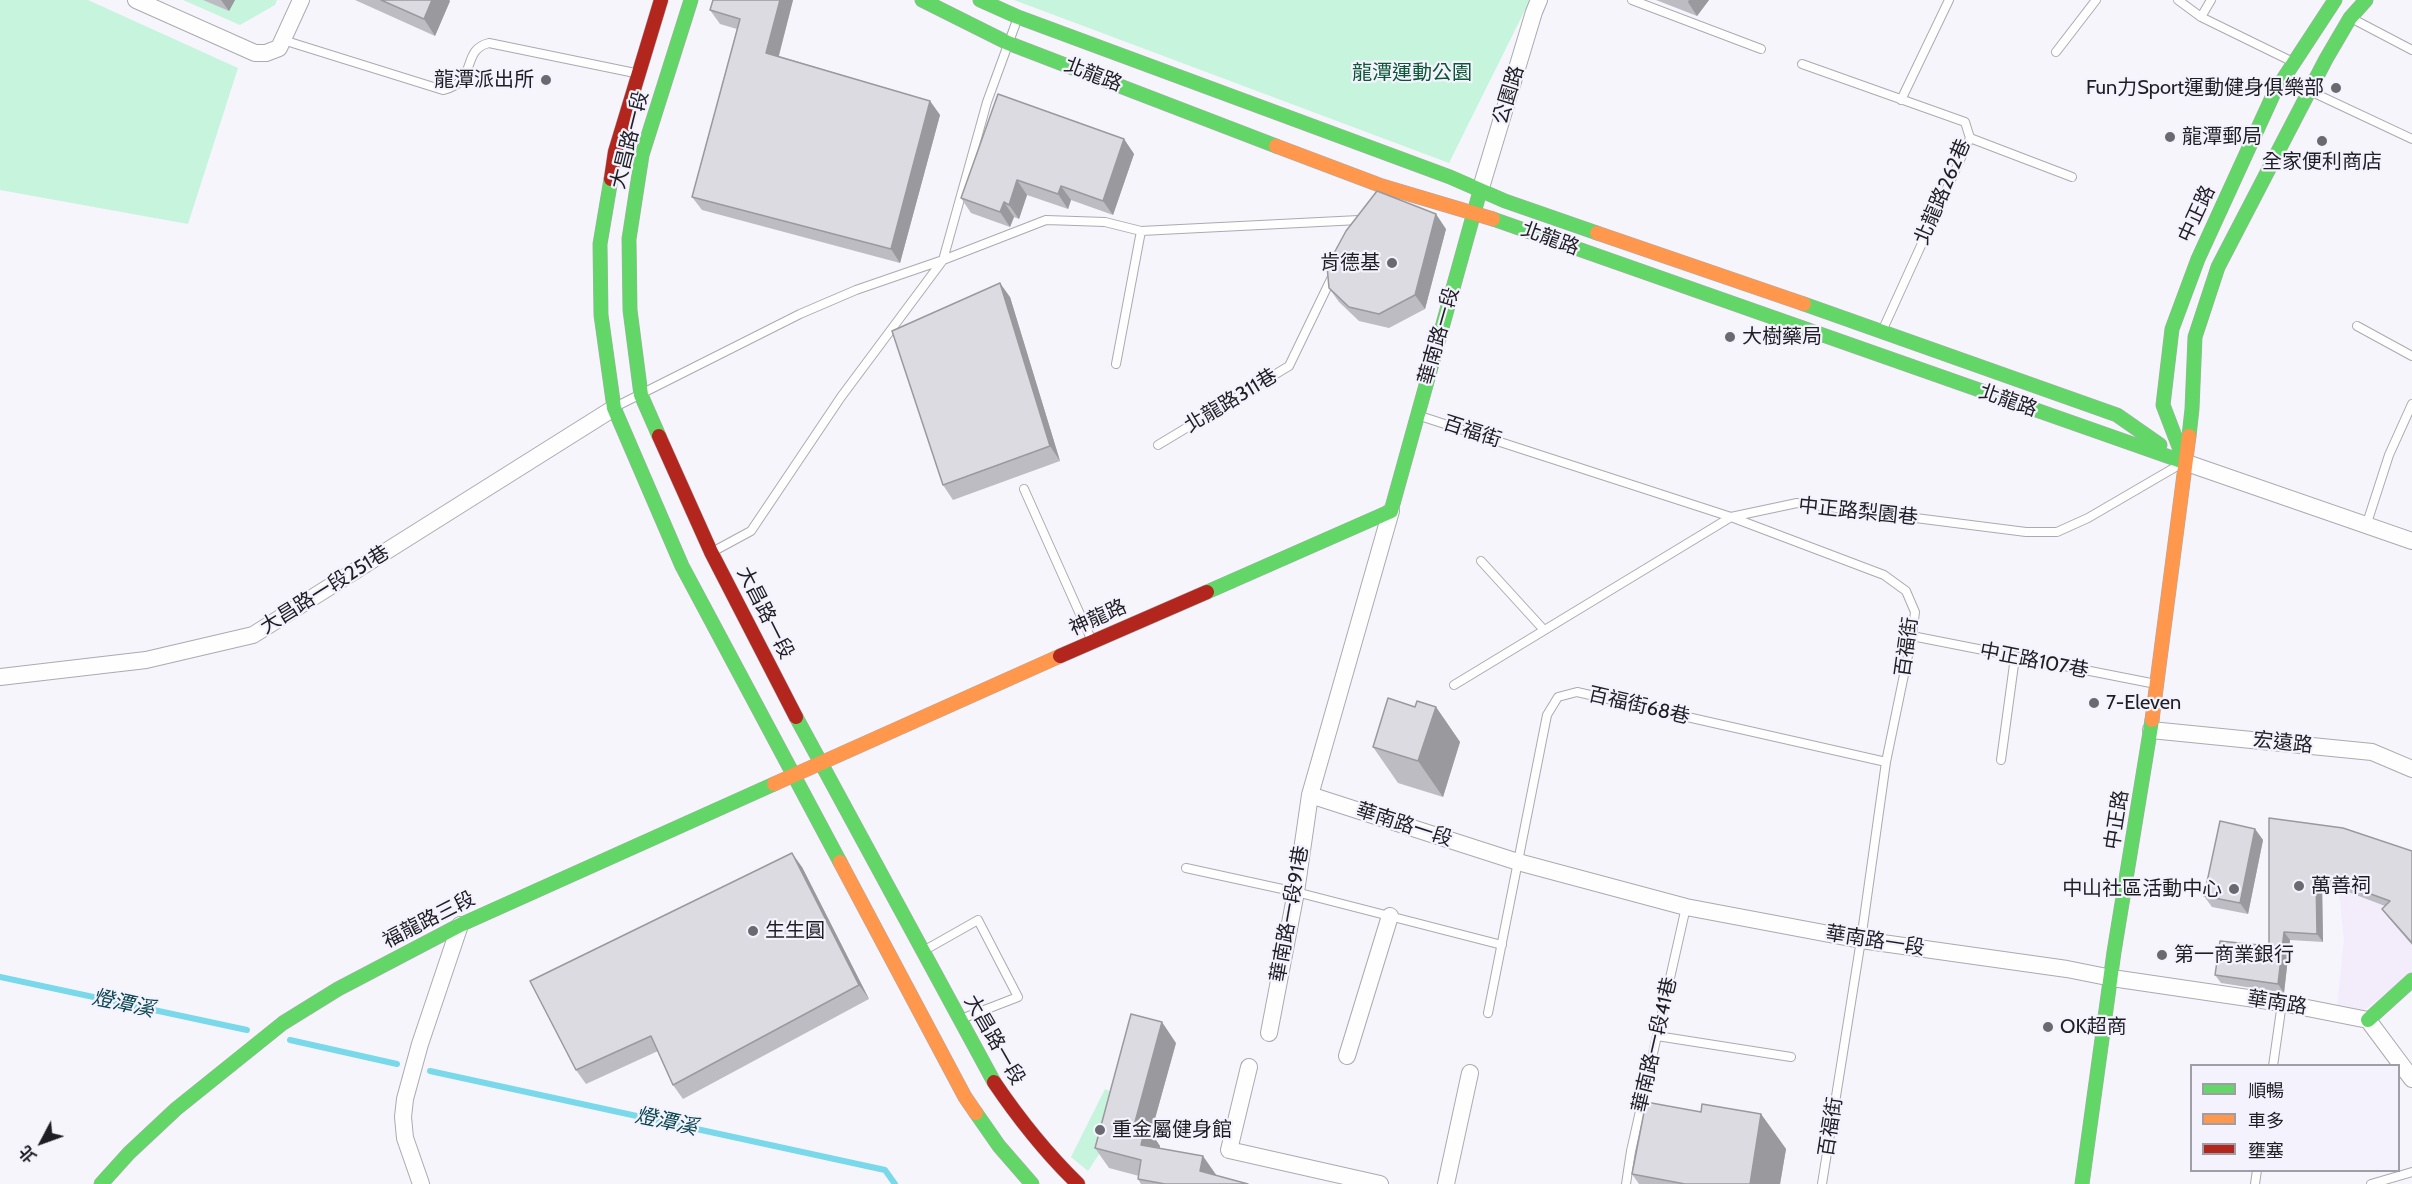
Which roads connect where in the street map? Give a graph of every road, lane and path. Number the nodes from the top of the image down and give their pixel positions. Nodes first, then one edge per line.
1 (136, 0) edge
2 (301, 0) edge
3 (661, 0) edge
4 (691, 0) edge
5 (922, 0) edge
6 (980, 0) edge
7 (1539, 0) edge
8 (1632, 0) edge
9 (1949, 0) edge
10 (2096, 0) edge
11 (2178, 0) edge
12 (2211, 0) edge
13 (2335, 0) edge
14 (2366, 0) edge
15 (1018, 17) junction
16 (2201, 17) junction
17 (2350, 18) junction
18 (283, 40) junction
19 (1008, 43) junction
20 (1761, 49) dead end
21 (2412, 50) edge
22 (2056, 52) dead end
23 (1802, 64) dead end
24 (2305, 69) junction
25 (639, 74) junction
26 (2308, 91) junction
27 (1901, 100) junction
28 (1970, 138) junction
29 (2412, 140) edge
30 (2072, 177) dead end
31 (1480, 191) junction
32 (1365, 211) edge
33 (1473, 214) junction
34 (1359, 220) junction
35 (1354, 230) edge
36 (1141, 231) junction
37 (943, 260) junction
38 (1339, 261) edge
39 (2357, 326) dead end
40 (1878, 343) junction
41 (2412, 356) edge
42 (1116, 363) dead end
43 (641, 395) junction
44 (2412, 404) edge
45 (614, 408) junction
46 (1416, 414) junction
47 (1158, 445) dead end
48 (2184, 462) junction
49 (1024, 489) dead end
50 (1391, 511) junction
51 (1731, 517) junction
52 (2366, 526) junction
53 (2412, 541) edge
54 (711, 552) junction
55 (1481, 561) dead end
56 (1544, 630) junction
57 (1912, 636) junction
58 (1092, 642) junction
59 (2015, 657) junction
60 (0, 677) edge
61 (2157, 684) junction
62 (1454, 685) dead end
63 (2151, 730) junction
64 (2001, 760) dead end
65 (1886, 762) junction
66 (821, 765) junction
67 (2412, 769) edge
68 (795, 775) junction
69 (1310, 795) junction
70 (1518, 862) junction
71 (1186, 868) dead end
72 (1296, 892) junction
73 (1686, 907) junction
74 (1390, 916) junction
75 (460, 925) junction
76 (1862, 940) junction
77 (1502, 945) junction
78 (922, 952) junction
79 (2112, 978) junction
80 (2412, 980) edge
81 (2282, 1003) junction
82 (1488, 1013) dead end
83 (959, 1020) junction
84 (2368, 1020) junction
85 (1269, 1033) dead end
86 (1657, 1036) junction
87 (1347, 1056) dead end
88 (1791, 1057) dead end
89 (2272, 1064) edge
90 (1250, 1067) dead end
91 (1470, 1073) dead end
92 (2412, 1079) edge
93 (2412, 1172) edge
94 (101, 1184) edge
95 (420, 1184) edge
96 (1032, 1184) edge
97 (1078, 1184) edge
98 (1380, 1184) edge
99 (1446, 1184) edge
100 (1626, 1184) edge
101 (1822, 1184) edge
102 (2082, 1184) edge
103 (2371, 1184) edge

1 - 18 street
2 - 18 street
3 - 25 main road, 大昌路一段
4 - 43 main road, 大昌路一段
5 - 19 main road, 北龍路
6 - 15 main road, 北龍路
7 - 31 street, 公園路
8 - 20 lane
9 - 27 lane
10 - 22 lane
11 - 16 lane
12 - 16 lane
13 - 24 main road, 中正路
14 - 17 main road, 中正路
15 - 19 lane
15 - 31 main road, 北龍路
16 - 24 lane
17 - 21 lane
17 - 24 main road, 中正路
18 - 25 lane
19 - 33 main road, 北龍路
19 - 37 lane
23 - 27 lane, 北龍路262巷
24 - 26 main road, 中正路
24 - 48 main road, 中正路
25 - 45 main road, 大昌路一段
26 - 29 lane
26 - 48 main road, 中正路
27 - 28 lane, 北龍路262巷
28 - 30 lane
28 - 40 lane, 北龍路262巷
31 - 33 main road, 華南路一段
31 - 40 main road, 北龍路
32 - 34 lane
33 - 40 main road, 北龍路
33 - 46 main road, 華南路一段
34 - 35 lane
34 - 36 lane
36 - 37 lane
36 - 42 lane
37 - 43 lane
37 - 54 lane
38 - 47 lane, 北龍路311巷
39 - 41 lane
40 - 48 main road, 北龍路
40 - 48 main road, 北龍路
43 - 45 lane
43 - 54 main road, 大昌路一段
44 - 52 lane
45 - 60 street, 大昌路一段251巷
45 - 68 main road, 大昌路一段
46 - 50 main road, 華南路一段
46 - 51 lane, 百福街
48 - 51 lane, 中正路梨園巷
48 - 52 street, 北龍路
48 - 61 main road, 中正路
49 - 58 lane
50 - 58 main road, 神龍路
50 - 69 street, 華南路一段
51 - 56 lane, 中正路梨園巷
51 - 57 lane, 百福街
52 - 53 street, 北龍路
54 - 66 main road, 大昌路一段
55 - 56 lane
56 - 62 lane, 中正路梨園巷
57 - 59 lane, 中正路107巷
57 - 65 lane, 百福街
58 - 66 main road, 神龍路
59 - 61 lane, 中正路107巷
59 - 64 lane
61 - 63 main road, 中正路
63 - 67 street, 宏遠路
63 - 79 main road, 中正路
65 - 70 lane, 百福街68巷
65 - 76 lane, 百福街
66 - 68 main road, 福龍路三段
66 - 78 main road, 大昌路一段
68 - 75 main road, 福龍路三段
68 - 96 main road, 大昌路一段
69 - 70 street, 華南路一段
69 - 72 street, 華南路一段91巷
70 - 73 street, 華南路一段
70 - 77 lane, 百福街68巷
71 - 72 lane
72 - 74 lane
72 - 85 street, 華南路一段91巷
73 - 76 street, 華南路一段
73 - 86 lane, 華南路一段41巷
74 - 77 lane
74 - 87 street
75 - 94 main road, 福龍路三段
75 - 95 street
76 - 79 street, 華南路一段
76 - 101 lane, 百福街
77 - 82 lane, 百福街68巷
78 - 83 main road, 大昌路一段
78 - 83 lane
79 - 81 street, 華南路
79 - 102 main road, 中正路
80 - 84 main road
81 - 84 street, 華南路
81 - 89 lane
83 - 97 main road, 大昌路一段
84 - 92 street
86 - 88 lane
86 - 100 lane, 華南路一段41巷
90 - 98 street
91 - 99 street
93 - 103 lane

